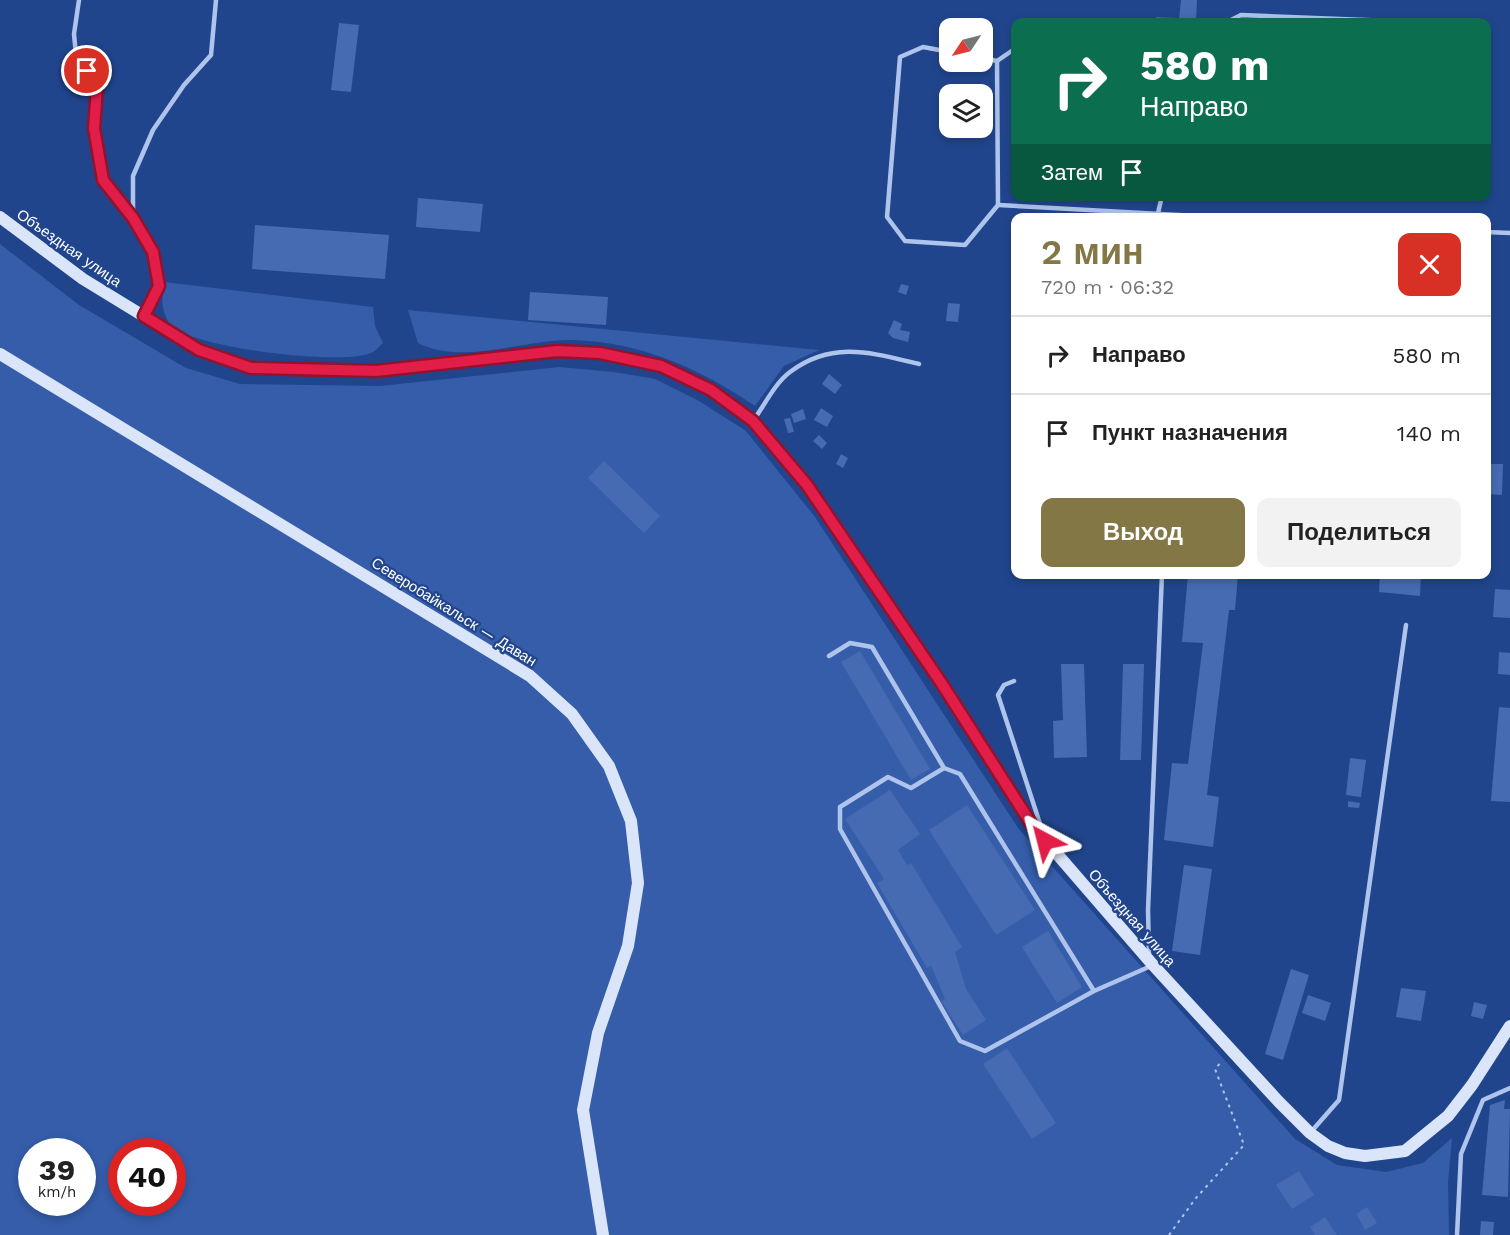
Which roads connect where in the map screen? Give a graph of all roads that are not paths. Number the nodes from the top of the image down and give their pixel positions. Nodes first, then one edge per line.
1 (80, 0) edge
2 (216, 0) edge
3 (1235, 18) edge
4 (1316, 18) edge
5 (939, 50) edge
6 (1011, 51) edge
7 (993, 60) edge
8 (997, 61) junction
9 (1161, 201) edge
10 (998, 205) junction
11 (1158, 213) joint
12 (0, 217) edge
13 (133, 218) junction
14 (1491, 232) edge
15 (1510, 232) edge
16 (144, 316) junction
17 (0, 354) edge
18 (919, 364) dead end
19 (753, 421) junction
20 (1162, 579) edge
21 (1406, 625) dead end
22 (829, 656) dead end
23 (1014, 681) dead end
24 (944, 768) junction
25 (1045, 841) junction
26 (1151, 963) junction
27 (1094, 991) junction
28 (1510, 1026) edge
29 (1510, 1088) edge
30 (1310, 1133) junction
31 (603, 1235) edge
32 (1457, 1235) edge

1 - 13 lane
2 - 13 lane
3 - 4 lane
5 - 10 lane
6 - 8 lane
7 - 8 lane
8 - 10 lane
9 - 11 lane
10 - 11 lane
12 - 16 street, Объездная улица
13 - 16 lane
14 - 15 lane
16 - 19 street, Объездная улица
17 - 31 street, Северобайкальск — Даван
18 - 19 lane
19 - 25 street, Объездная улица
20 - 26 lane
21 - 30 lane
22 - 24 lane
23 - 25 lane
24 - 27 lane
24 - 27 lane
25 - 26 street, Объездная улица
26 - 27 lane
26 - 30 street, Объездная улица
28 - 30 street, Объездная улица
29 - 32 lane

